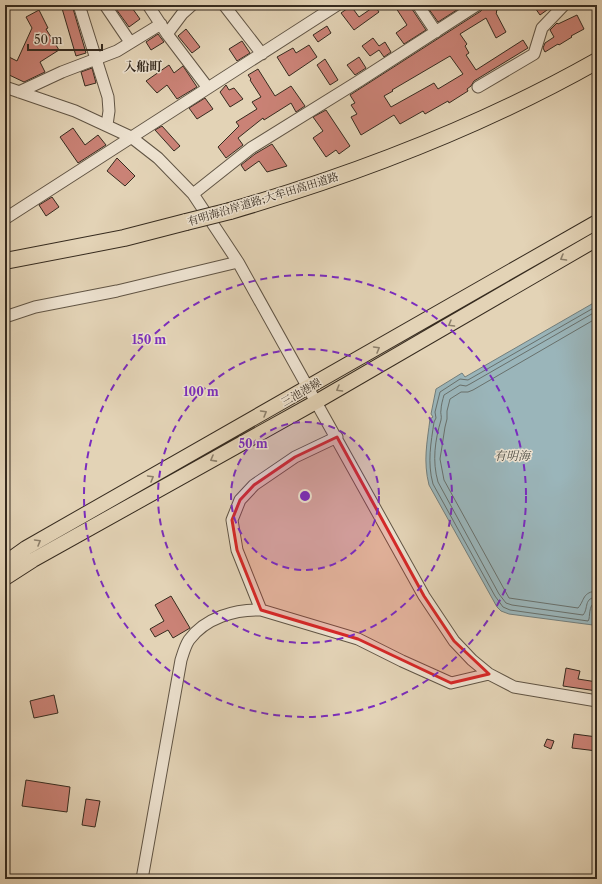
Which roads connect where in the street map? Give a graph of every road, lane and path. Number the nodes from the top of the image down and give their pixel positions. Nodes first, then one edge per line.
1 (79, 5) edge
2 (105, 5) edge
3 (148, 5) edge
4 (192, 5) edge
5 (224, 5) edge
6 (337, 5) edge
7 (418, 5) edge
8 (477, 5) edge
9 (564, 5) edge
10 (160, 24) junction
11 (436, 32) junction
12 (167, 34) junction
13 (130, 42) junction
14 (262, 54) junction
15 (95, 60) junction
16 (597, 61) edge
17 (5, 87) edge
18 (478, 87) dead end
19 (208, 88) junction
20 (19, 92) junction
21 (107, 125) junction
22 (131, 138) junction
23 (194, 194) junction
24 (5, 217) edge
25 (597, 222) edge
26 (597, 239) edge
27 (5, 261) edge
28 (238, 262) junction
29 (5, 317) edge
30 (308, 388) junction
31 (316, 402) junction
32 (337, 437) junction
33 (5, 562) edge
34 (5, 578) edge
35 (261, 610) junction
36 (489, 674) junction
37 (597, 701) edge
38 (142, 879) edge

1 - 15 street
2 - 13 street
3 - 10 street
4 - 12 street
5 - 14 street
6 - 14 street
7 - 11 street
8 - 11 street
9 - 18 street
10 - 12 street
10 - 13 street
11 - 23 street
12 - 19 street
13 - 15 street
14 - 19 street
15 - 20 street
15 - 21 street
16 - 27 highway, 有明海沿岸道路;大牟田高田道路, bridge
17 - 20 street
19 - 22 street
20 - 21 street
21 - 22 street
22 - 23 street
22 - 24 street
23 - 28 street
30 -> 25 main road, 三池港線
26 -> 31 main road, 三池港線
28 - 29 street
28 - 30 street
30 - 31 street
33 -> 30 main road, 三池港線
31 - 32 street
31 -> 34 main road, 三池港線
32 - 35 street
32 - 36 street
35 - 36 street
35 - 38 street
36 - 37 street

